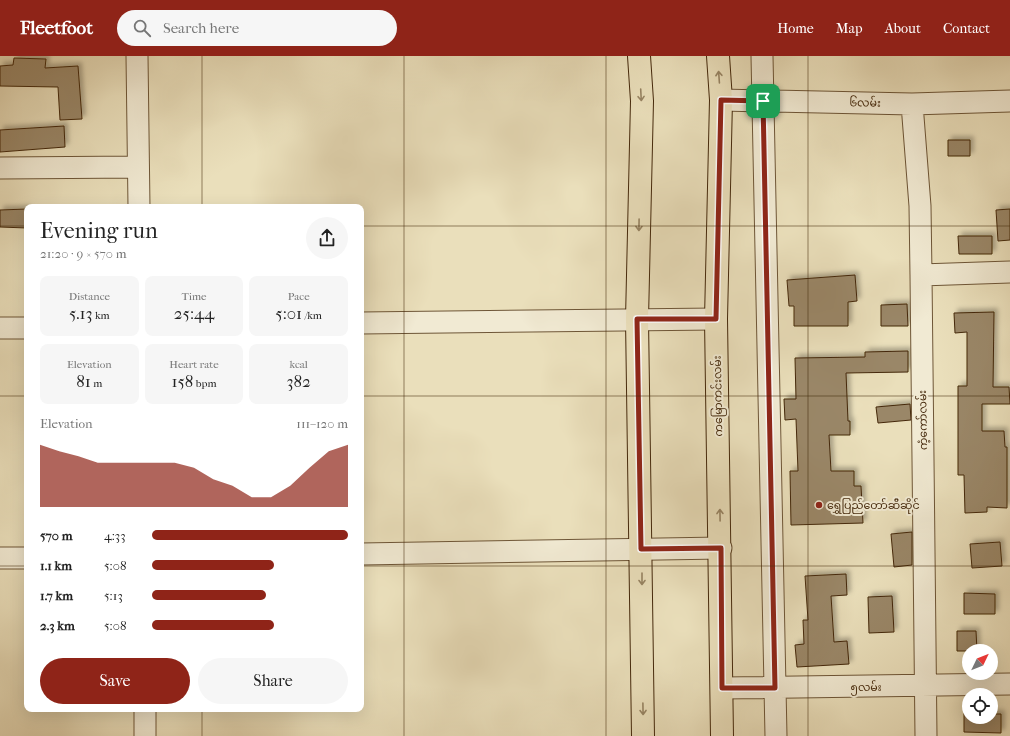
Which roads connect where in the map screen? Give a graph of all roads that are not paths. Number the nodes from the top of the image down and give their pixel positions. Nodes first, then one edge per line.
1 (137, 56) edge
2 (639, 56) edge
3 (718, 56) edge
4 (762, 56) edge
5 (721, 100) junction
6 (763, 101) junction
7 (1010, 101) edge
8 (912, 104) junction
9 (138, 167) junction
10 (0, 168) edge
11 (139, 204) edge
12 (1010, 272) edge
13 (921, 275) junction
14 (637, 319) junction
15 (716, 319) junction
16 (364, 323) edge
17 (0, 328) edge
18 (24, 328) edge
19 (721, 548) junction
20 (641, 549) junction
21 (364, 554) edge
22 (0, 558) edge
23 (24, 558) edge
24 (1010, 684) edge
25 (925, 687) junction
26 (722, 688) junction
27 (775, 688) junction
28 (145, 712) edge
29 (145, 736) edge
30 (643, 736) edge
31 (722, 736) edge
32 (776, 736) edge
33 (926, 736) edge

1 - 9 street
2 -> 14 main road
5 -> 3 main road, ကမြောကင်းလမ်း
4 - 6 street
5 - 6 street, ၆လမ်း
5 - 15 main road, ကမြောကင်းလမ်း
6 - 8 street, ၆လမ်း
6 - 27 street
7 - 8 street, ၆လမ်း
8 - 13 street, ကံ့ကော်လမ်း
9 - 10 street
9 - 11 street
12 - 13 street
13 - 25 street, ကံ့ကော်လမ်း
14 - 15 street
14 - 16 street
14 - 20 main road
19 -> 15 main road, ကမြောကင်းလမ်း
17 - 18 street
19 - 20 street
19 - 26 main road, ကမြောကင်းလမ်း
20 - 21 street
20 -> 30 main road
22 - 23 street
24 - 25 street, ၅လမ်း
25 - 27 street, ၅လမ်း
25 - 33 street, ကံ့ကော်လမ်း
26 - 27 street, ၅လမ်း
26 - 31 main road, ကမြောကင်းလမ်း
27 - 32 street
28 - 29 street

